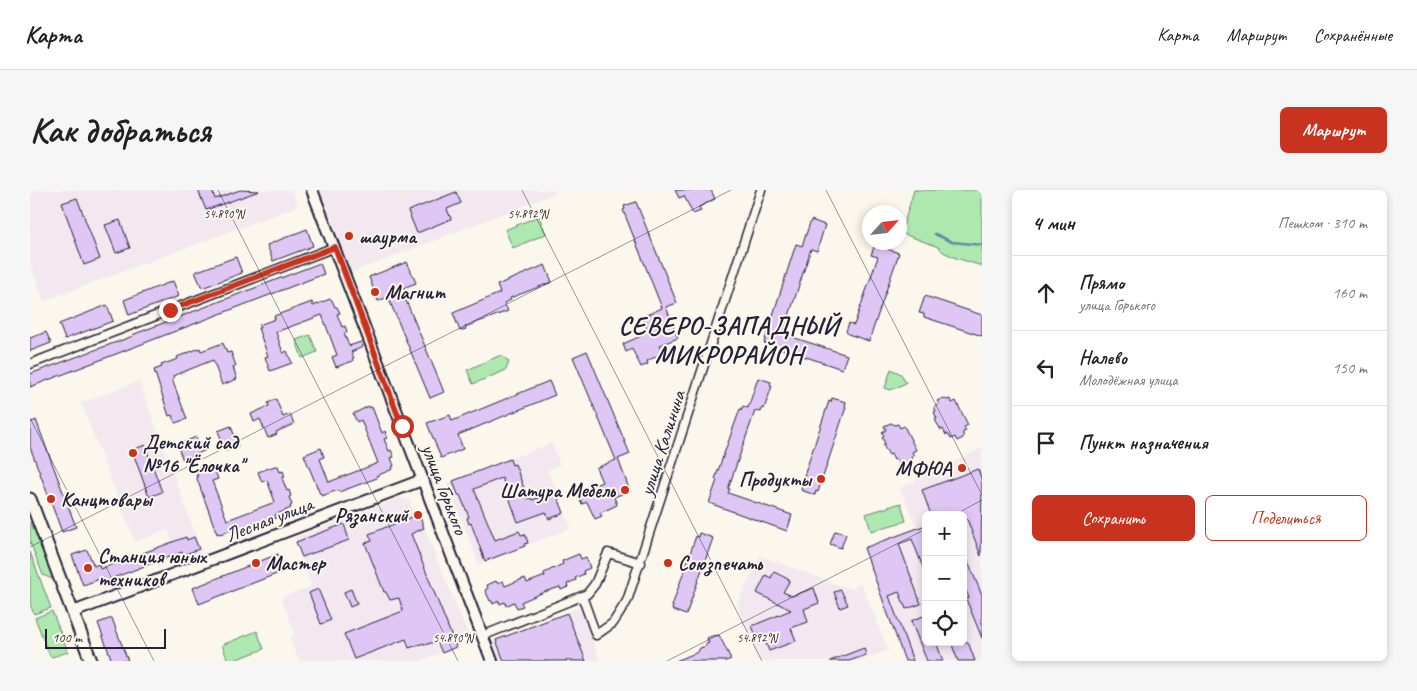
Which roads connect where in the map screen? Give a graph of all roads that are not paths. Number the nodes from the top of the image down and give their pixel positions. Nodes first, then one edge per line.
1 (312, 190) edge
2 (761, 190) edge
3 (335, 247) junction
4 (30, 364) edge
5 (422, 480) junction
6 (30, 500) edge
7 (641, 563) junction
8 (582, 596) junction
9 (73, 612) junction
10 (482, 636) junction
11 (91, 661) edge
12 (492, 661) edge

1 - 3 street, улица Горького
2 - 7 street, улица Калинина
3 - 4 street
3 - 5 street, улица Горького
5 - 9 street, Лесная улица
5 - 10 street, улица Горького
6 - 9 main road
7 - 8 street
7 - 8 street, улица Калинина
8 - 10 street
9 - 11 main road
10 - 12 street, улица Горького

